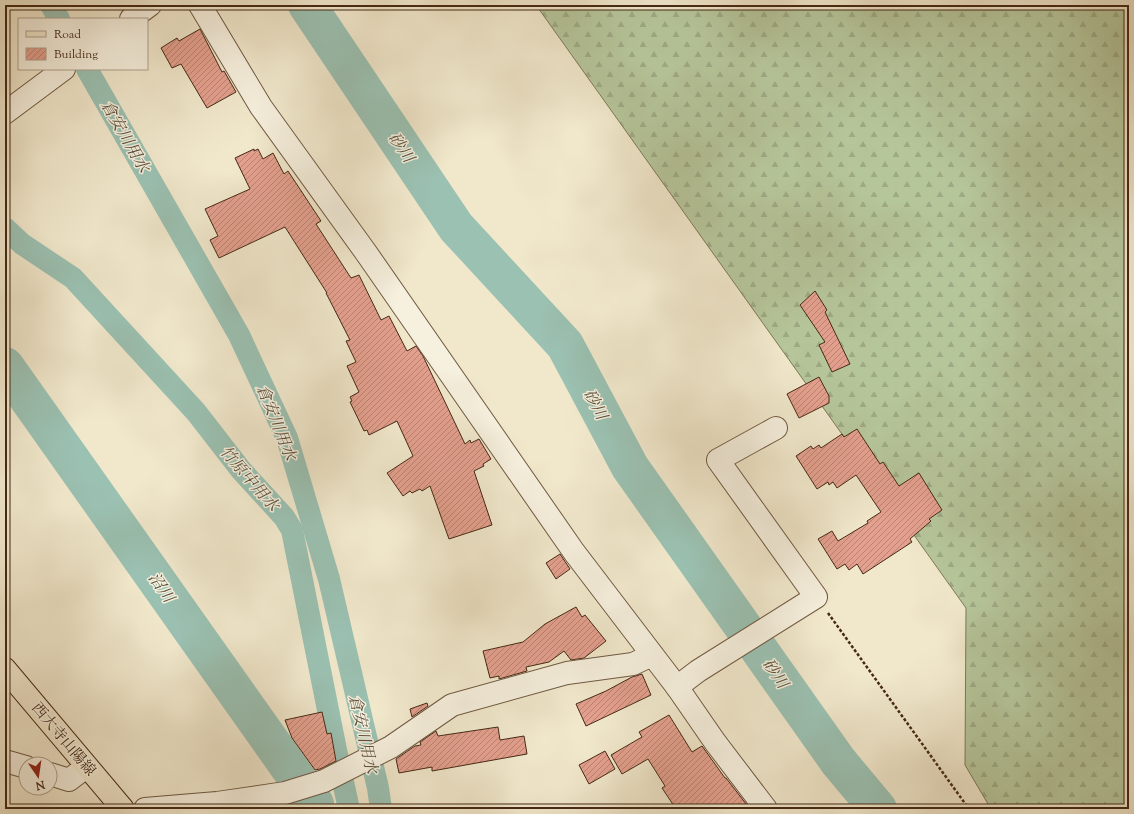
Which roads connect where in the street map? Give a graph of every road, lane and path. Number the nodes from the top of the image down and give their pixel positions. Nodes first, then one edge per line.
1 (150, 5) edge
2 (200, 5) edge
3 (132, 18) edge
4 (63, 70) edge
5 (5, 113) edge
6 (776, 428) dead end
7 (812, 600) junction
8 (652, 655) junction
9 (5, 669) edge
10 (677, 687) junction
11 (5, 761) edge
12 (18, 765) edge
13 (86, 767) junction
14 (58, 776) edge
15 (123, 809) edge
16 (145, 809) edge
17 (766, 809) edge
18 (969, 809) edge

1 - 3 street
2 - 8 street
4 - 5 street
6 - 7 street
7 - 10 street
7 - 18 path
8 - 10 street
8 - 16 street
9 - 13 main road, 西大寺山陽線
10 - 17 street
11 - 12 street
13 - 14 street
13 - 15 main road, 西大寺山陽線

